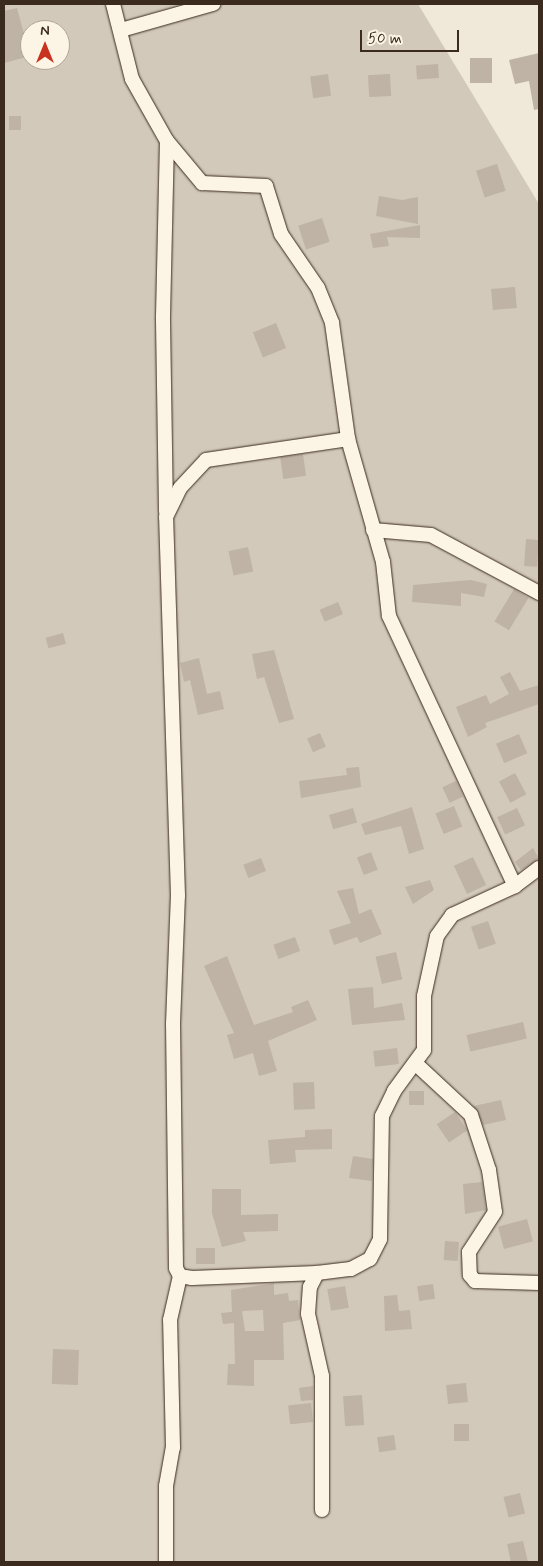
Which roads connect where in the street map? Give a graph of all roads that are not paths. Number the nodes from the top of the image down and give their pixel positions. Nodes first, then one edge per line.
1 (113, 4) edge
2 (213, 4) edge
3 (121, 30) junction
4 (167, 141) junction
5 (348, 439) junction
6 (166, 517) junction
7 (373, 530) junction
8 (539, 593) edge
9 (539, 868) edge
10 (515, 886) junction
11 (415, 1063) junction
12 (317, 1273) junction
13 (180, 1276) junction
14 (539, 1283) edge
15 (322, 1510) dead end
16 (166, 1562) edge

1 - 3 street
2 - 3 street
3 - 4 street
4 - 5 street
4 - 6 street
5 - 6 street
5 - 7 street
6 - 13 street
7 - 8 street
7 - 10 street
9 - 10 street
10 - 11 street
11 - 12 street
11 - 14 street
12 - 13 street
12 - 15 street
13 - 16 street

